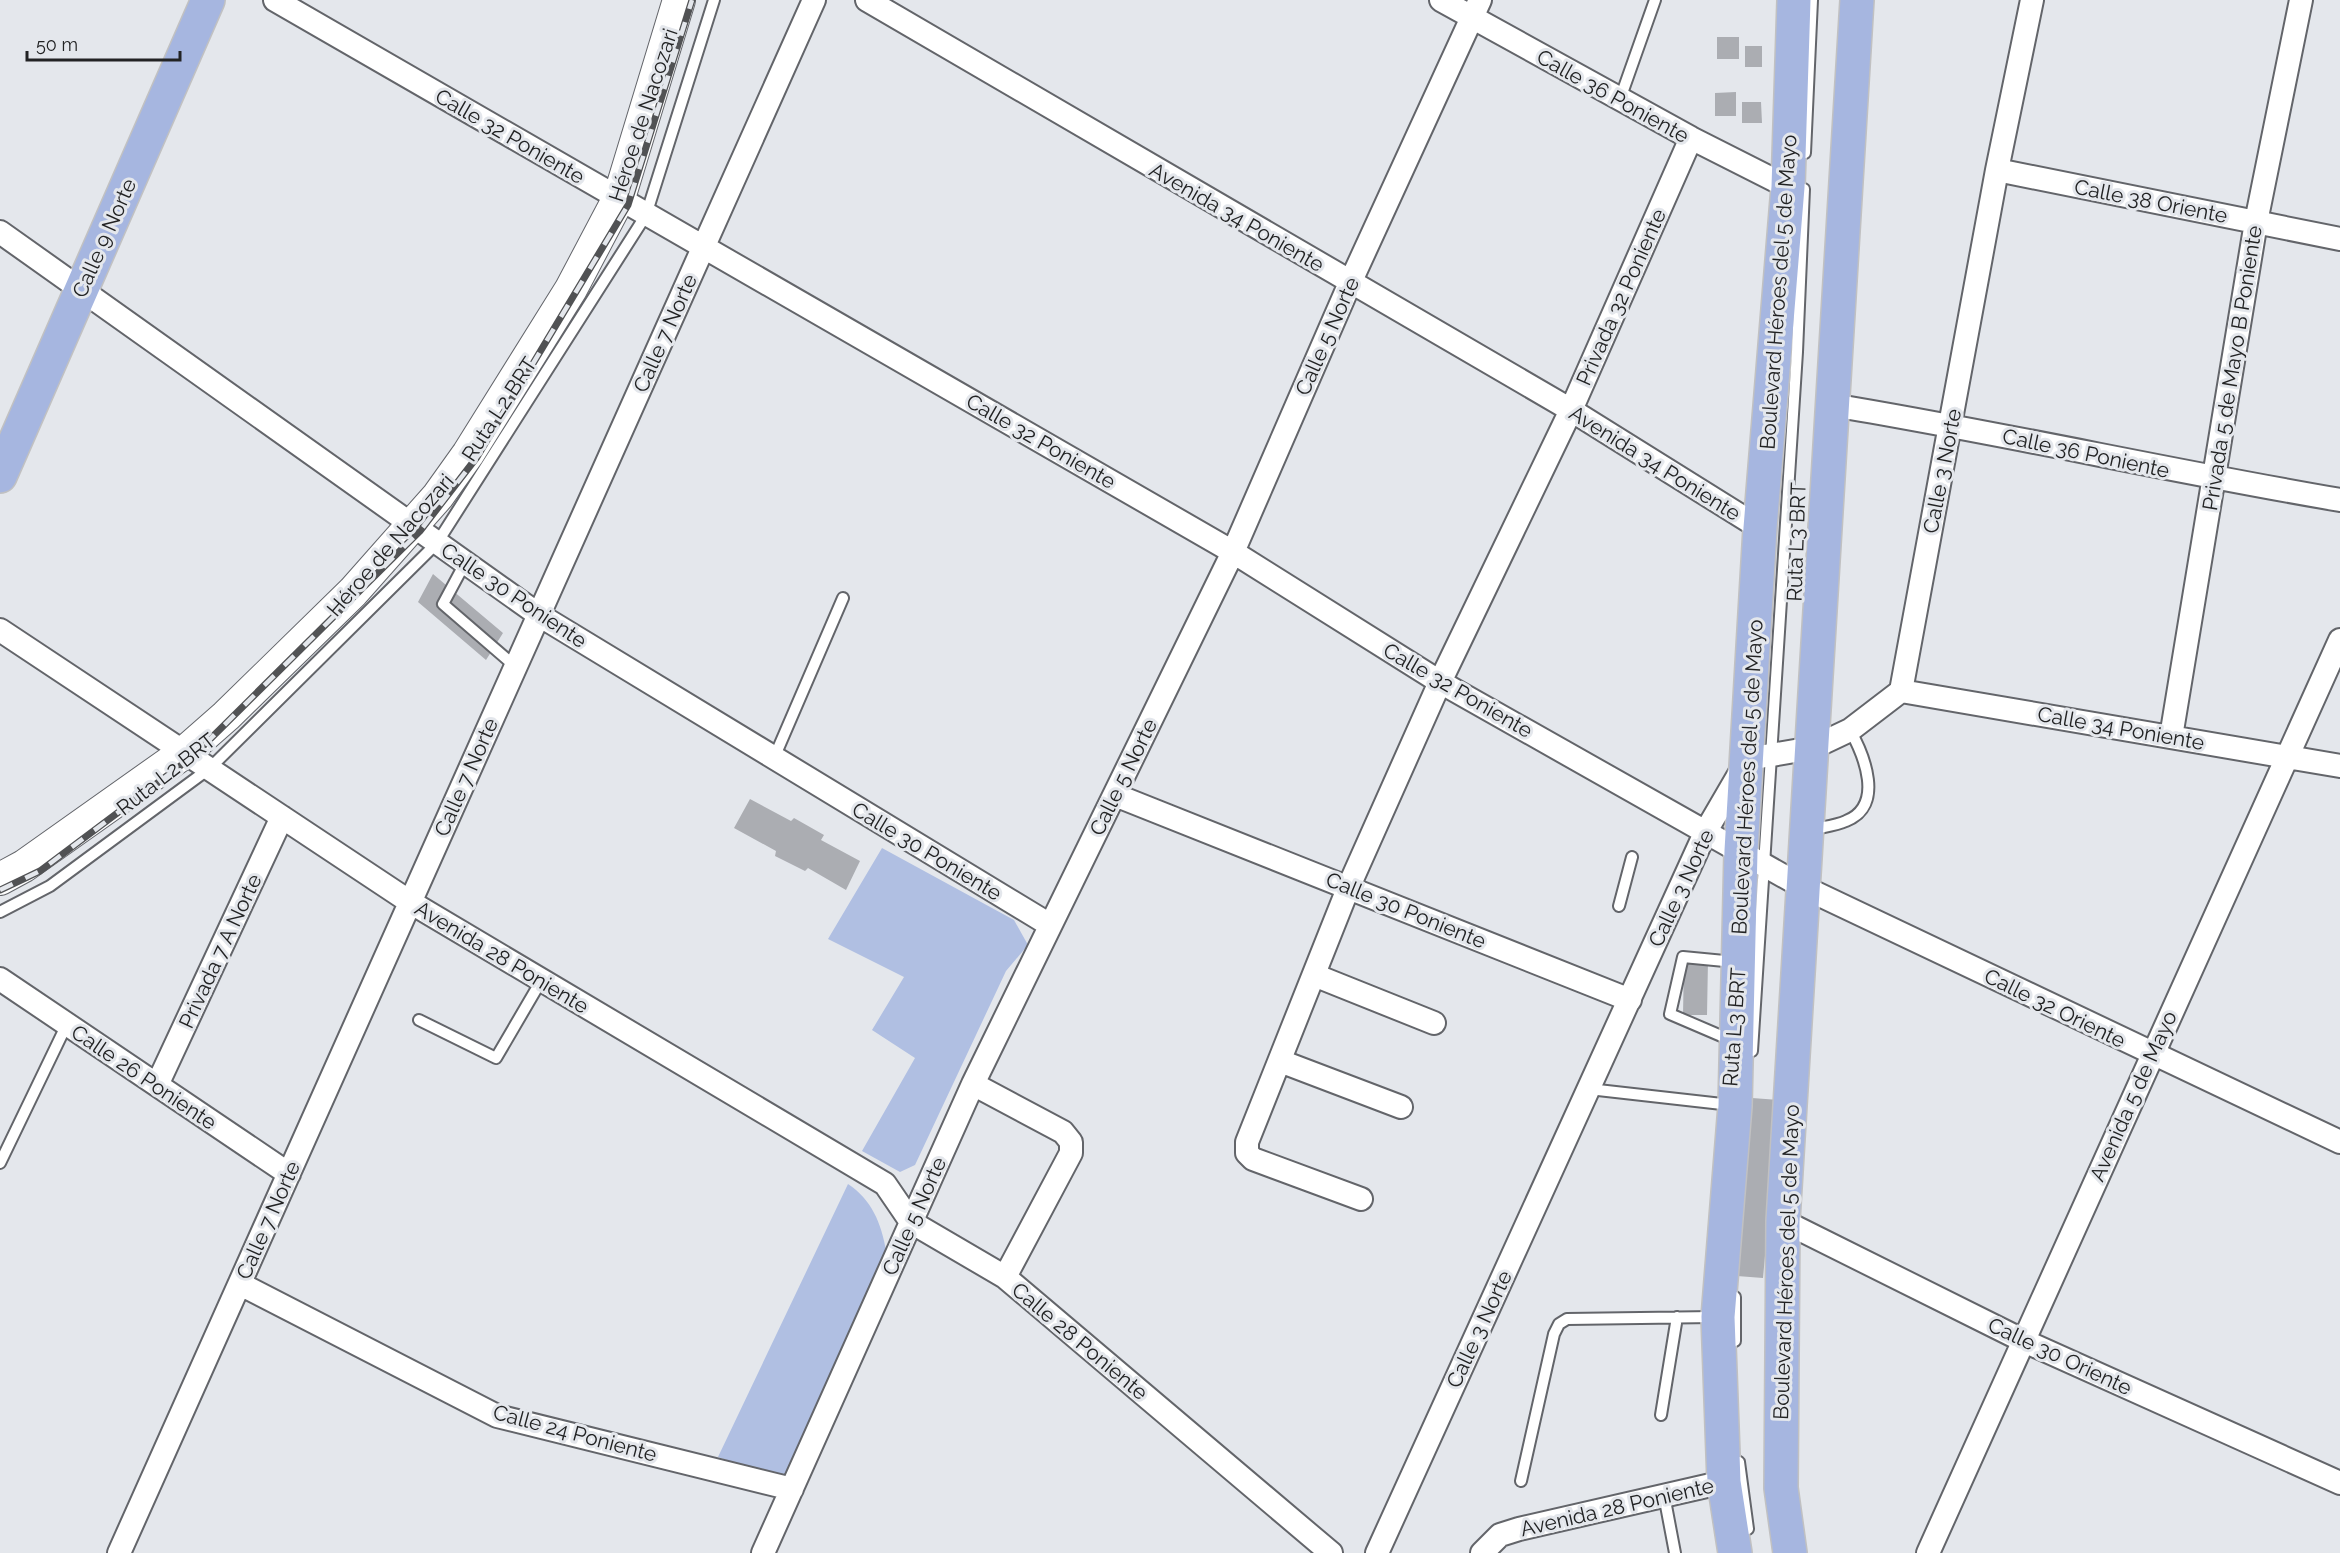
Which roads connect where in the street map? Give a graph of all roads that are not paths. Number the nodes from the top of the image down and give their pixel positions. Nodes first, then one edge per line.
1 (208, 0) edge
2 (275, 0) edge
3 (680, 0) edge
4 (714, 0) edge
5 (814, 0) edge
6 (867, 0) edge
7 (1441, 0) edge
8 (1655, 0) edge
9 (1794, 0) edge
10 (1812, 0) edge
11 (1857, 0) edge
12 (2032, 0) edge
13 (2301, 0) edge
14 (1476, 9) edge
15 (1620, 99) junction
16 (1691, 138) junction
17 (1997, 170) junction
18 (1799, 176) junction
19 (619, 198) junction
20 (646, 215) junction
21 (2256, 222) junction
22 (0, 232) edge
23 (2340, 239) edge
24 (704, 247) junction
25 (1350, 283) junction
26 (81, 290) junction
27 (1823, 365) dead end
28 (1832, 405) junction
29 (1570, 410) junction
30 (1951, 425) junction
31 (0, 476) edge
32 (2213, 479) junction
33 (2340, 500) edge
34 (1760, 528) junction
35 (425, 535) junction
36 (1233, 552) junction
37 (465, 563) junction
38 (843, 598) dead end
39 (539, 615) junction
40 (0, 630) edge
41 (2340, 640) edge
42 (516, 667) junction
43 (1440, 682) junction
44 (1901, 691) junction
45 (1850, 730) junction
46 (2171, 736) junction
47 (1809, 749) junction
48 (1760, 757) junction
49 (774, 758) junction
50 (2288, 758) junction
51 (198, 760) junction
52 (2340, 766) edge
53 (1115, 795) junction
54 (282, 817) junction
55 (1706, 831) junction
56 (1806, 831) junction
57 (1632, 857) dead end
58 (1752, 857) junction
59 (0, 879) edge
60 (1799, 885) junction
61 (1349, 886) junction
62 (410, 902) junction
63 (1619, 906) dead end
64 (0, 912) edge
65 (1050, 925) junction
66 (1738, 963) junction
67 (1314, 975) junction
68 (0, 979) edge
69 (541, 981) junction
70 (1630, 1000) junction
71 (419, 1020) dead end
72 (1434, 1023) dead end
73 (67, 1024) junction
74 (2151, 1054) junction
75 (1744, 1055) junction
76 (1280, 1060) junction
77 (973, 1084) junction
78 (157, 1086) junction
79 (1589, 1089) junction
80 (1735, 1106) junction
81 (1401, 1107) dead end
82 (2340, 1142) edge
83 (0, 1163) edge
84 (289, 1173) junction
85 (1361, 1199) dead end
86 (911, 1222) junction
87 (1777, 1235) junction
88 (1005, 1277) junction
89 (240, 1284) junction
90 (1735, 1288) dead end
91 (1677, 1317) junction
92 (1718, 1317) junction
93 (2022, 1340) junction
94 (1735, 1359) dead end
95 (1661, 1415) dead end
96 (1737, 1452) dead end
97 (1521, 1481) dead end
98 (1724, 1482) junction
99 (1769, 1483) dead end
100 (2340, 1483) edge
101 (792, 1489) junction
102 (1664, 1495) junction
103 (1782, 1541) edge
104 (1742, 1547) edge
105 (119, 1553) edge
106 (763, 1553) edge
107 (1331, 1553) edge
108 (1377, 1553) edge
109 (1482, 1553) edge
110 (1675, 1553) edge
111 (1928, 1553) edge

1 - 26 main road, Calle 9 Norte
2 - 19 street, Calle 32 Poniente
3 - 19 street, Héroe de Nacozari
4 - 20 lane, Ruta L2 BRT
5 - 24 street, Calle 7 Norte
6 - 25 street, Avenida 34 Poniente
7 - 14 street, Calle 36 Poniente
8 - 15 lane
9 - 18 main road, Boulevard Héroes del 5 de Mayo
10 - 18 lane, Ruta L3 BRT
11 - 28 main road, Boulevard Héroes del 5 de Mayo
12 - 17 street, Calle 3 Norte
13 - 21 street, Privada 5 de Mayo B Poniente
14 - 15 street, Calle 36 Poniente
14 - 25 street, Calle 5 Norte
15 - 16 street, Calle 36 Poniente
16 - 18 street, Calle 36 Poniente
16 - 29 street, Privada 32 Poniente
17 - 21 street, Calle 38 Oriente
17 - 30 street, Calle 3 Norte
18 - 34 main road, Boulevard Héroes del 5 de Mayo
18 - 48 lane, Ruta L3 BRT
19 - 20 street, Calle 32 Poniente
19 - 35 street, Héroe de Nacozari
20 - 24 street, Calle 32 Poniente
20 - 35 lane, Ruta L2 BRT
21 - 23 street, Calle 38 Oriente
21 - 32 street, Privada 5 de Mayo B Poniente
22 - 26 street, Calle 30 Poniente
24 - 36 street, Calle 32 Poniente
24 - 39 street, Calle 7 Norte
25 - 29 street, Avenida 34 Poniente
25 - 36 street, Calle 5 Norte
26 - 31 main road, Calle 9 Norte
26 - 35 street, Calle 30 Poniente
27 - 47 lane, Ruta L3 BRT
28 - 30 street, Calle 36 Poniente
28 - 47 main road, Boulevard Héroes del 5 de Mayo
29 - 34 street, Avenida 34 Poniente
29 - 43 street, Privada 32 Poniente
30 - 32 street, Calle 36 Poniente
30 - 44 street, Calle 3 Norte
32 - 33 street, Calle 36 Poniente
32 - 46 street, Privada 5 de Mayo B Poniente
34 - 48 main road, Boulevard Héroes del 5 de Mayo
35 - 37 street, Calle 30 Poniente
35 - 51 street, Héroe de Nacozari
36 - 43 street, Calle 32 Poniente
36 - 53 street, Calle 5 Norte
37 - 39 street, Calle 30 Poniente
37 - 42 lane
38 - 49 lane
39 - 42 street, Calle 7 Norte
39 - 49 street, Calle 30 Poniente
40 - 51 street, Avenida 28 Poniente
41 - 50 street, Avenida 5 de Mayo
42 - 62 street, Calle 7 Norte
43 - 55 street, Calle 32 Poniente
43 - 61 street, Privada 32 Poniente
44 - 45 street
44 - 46 street, Calle 34 Poniente
45 - 47 street
45 - 56 lane
46 - 50 street, Calle 34 Poniente
47 - 48 street
47 - 56 main road, Boulevard Héroes del 5 de Mayo
47 - 60 lane, Ruta L3 BRT
48 - 55 street, Calle 3 Norte
48 - 58 main road, Boulevard Héroes del 5 de Mayo
49 - 65 street, Calle 30 Poniente
50 - 52 street, Calle 34 Poniente
50 - 74 street, Avenida 5 de Mayo
51 - 54 street, Avenida 28 Poniente
51 - 59 street, Héroe de Nacozari
51 - 64 lane, Ruta L2 BRT
53 - 61 street, Calle 30 Poniente
53 - 65 street, Calle 5 Norte
54 - 62 street, Avenida 28 Poniente
54 - 78 street, Privada 7 A Norte
55 - 58 street, Calle 32 Poniente
55 - 70 street, Calle 3 Norte
56 - 60 main road, Boulevard Héroes del 5 de Mayo
57 - 63 lane
58 - 60 street, Calle 32 Poniente
58 - 66 main road, Boulevard Héroes del 5 de Mayo
58 - 75 lane, Ruta L3 BRT
60 - 74 street, Calle 32 Oriente
60 - 87 main road, Boulevard Héroes del 5 de Mayo
61 - 67 street, Privada 32 Poniente
61 - 70 street, Calle 30 Poniente
62 - 69 street, Avenida 28 Poniente
62 - 84 street, Calle 7 Norte
65 - 77 street, Calle 5 Norte
66 - 75 main road, Boulevard Héroes del 5 de Mayo
66 - 75 lane
67 - 72 street
67 - 76 street, Privada 32 Poniente
68 - 73 street, Calle 26 Poniente
69 - 71 lane
69 - 86 street, Avenida 28 Poniente
70 - 79 street, Calle 3 Norte
73 - 78 street, Calle 26 Poniente
73 - 83 lane
74 - 82 street, Calle 32 Oriente
74 - 93 street, Avenida 5 de Mayo
75 - 80 main road, Boulevard Héroes del 5 de Mayo
76 - 81 street
76 - 85 street, Privada 32 Poniente
77 - 86 street, Calle 5 Norte
77 - 88 street, Calle 28 Poniente
78 - 84 street, Calle 26 Poniente
79 - 80 lane
79 - 108 street, Calle 3 Norte
80 - 92 main road, Boulevard Héroes del 5 de Mayo
84 - 89 street, Calle 7 Norte
86 - 88 street, Avenida 28 Poniente
86 - 101 street, Calle 5 Norte
87 - 93 street, Calle 30 Oriente
87 - 103 main road, Boulevard Héroes del 5 de Mayo
88 - 107 street, Calle 28 Poniente
89 - 101 street, Calle 24 Poniente
89 - 105 street, Calle 7 Norte
90 - 94 lane
91 - 92 lane
91 - 95 lane
91 - 97 lane
92 - 98 main road, Boulevard Héroes del 5 de Mayo
93 - 100 street, Calle 30 Oriente
93 - 111 street, Avenida 5 de Mayo
96 - 104 lane
98 - 102 street, Avenida 28 Poniente
98 - 104 main road, Boulevard Héroes del 5 de Mayo
99 - 103 lane
101 - 106 street, Calle 5 Norte
102 - 109 street, Avenida 28 Poniente
102 - 110 lane

